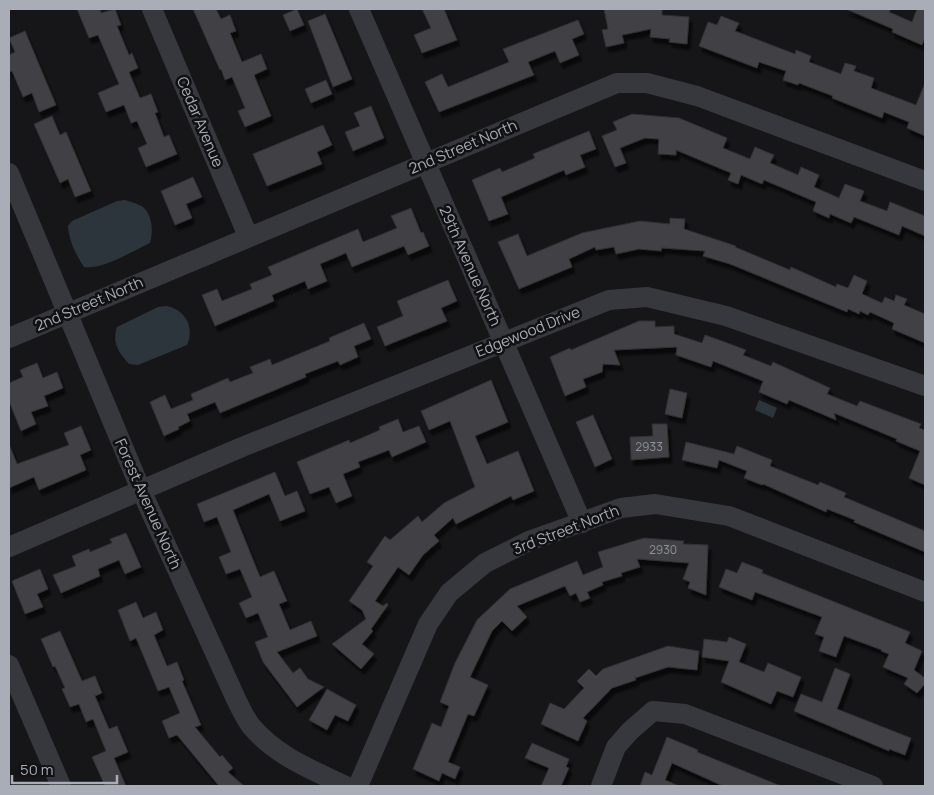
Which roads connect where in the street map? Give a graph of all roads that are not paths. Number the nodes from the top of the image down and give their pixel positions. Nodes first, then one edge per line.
1 (152, 9) edge
2 (359, 9) edge
3 (425, 162) junction
4 (9, 173) edge
5 (925, 182) edge
6 (17, 218) edge
7 (248, 236) junction
8 (67, 313) junction
9 (9, 338) edge
10 (503, 341) junction
11 (925, 386) edge
12 (141, 490) junction
13 (582, 523) junction
14 (9, 547) edge
15 (925, 592) edge
16 (9, 664) edge
17 (61, 786) edge
18 (346, 786) edge
19 (358, 786) edge
20 (602, 786) edge
21 (873, 786) edge

1 - 7 street, Cedar Avenue
2 - 3 street, 29th Avenue North
3 - 5 street, 2nd Street North
3 - 7 street, 2nd Street North
3 - 10 street, 29th Avenue North
4 - 6 street, Forest Avenue North
6 - 8 street, Forest Avenue North
7 - 8 street, 2nd Street North
8 - 9 street, 2nd Street North
8 - 12 street, Forest Avenue North
10 - 11 street, Edgewood Drive
10 - 12 street, Edgewood Drive
10 - 13 street, 29th Avenue North
12 - 14 street, Edgewood Drive
12 - 18 street, Forest Avenue North
13 - 15 street, 3rd Street North
13 - 19 street, 3rd Street North
16 - 17 street
20 - 21 street

